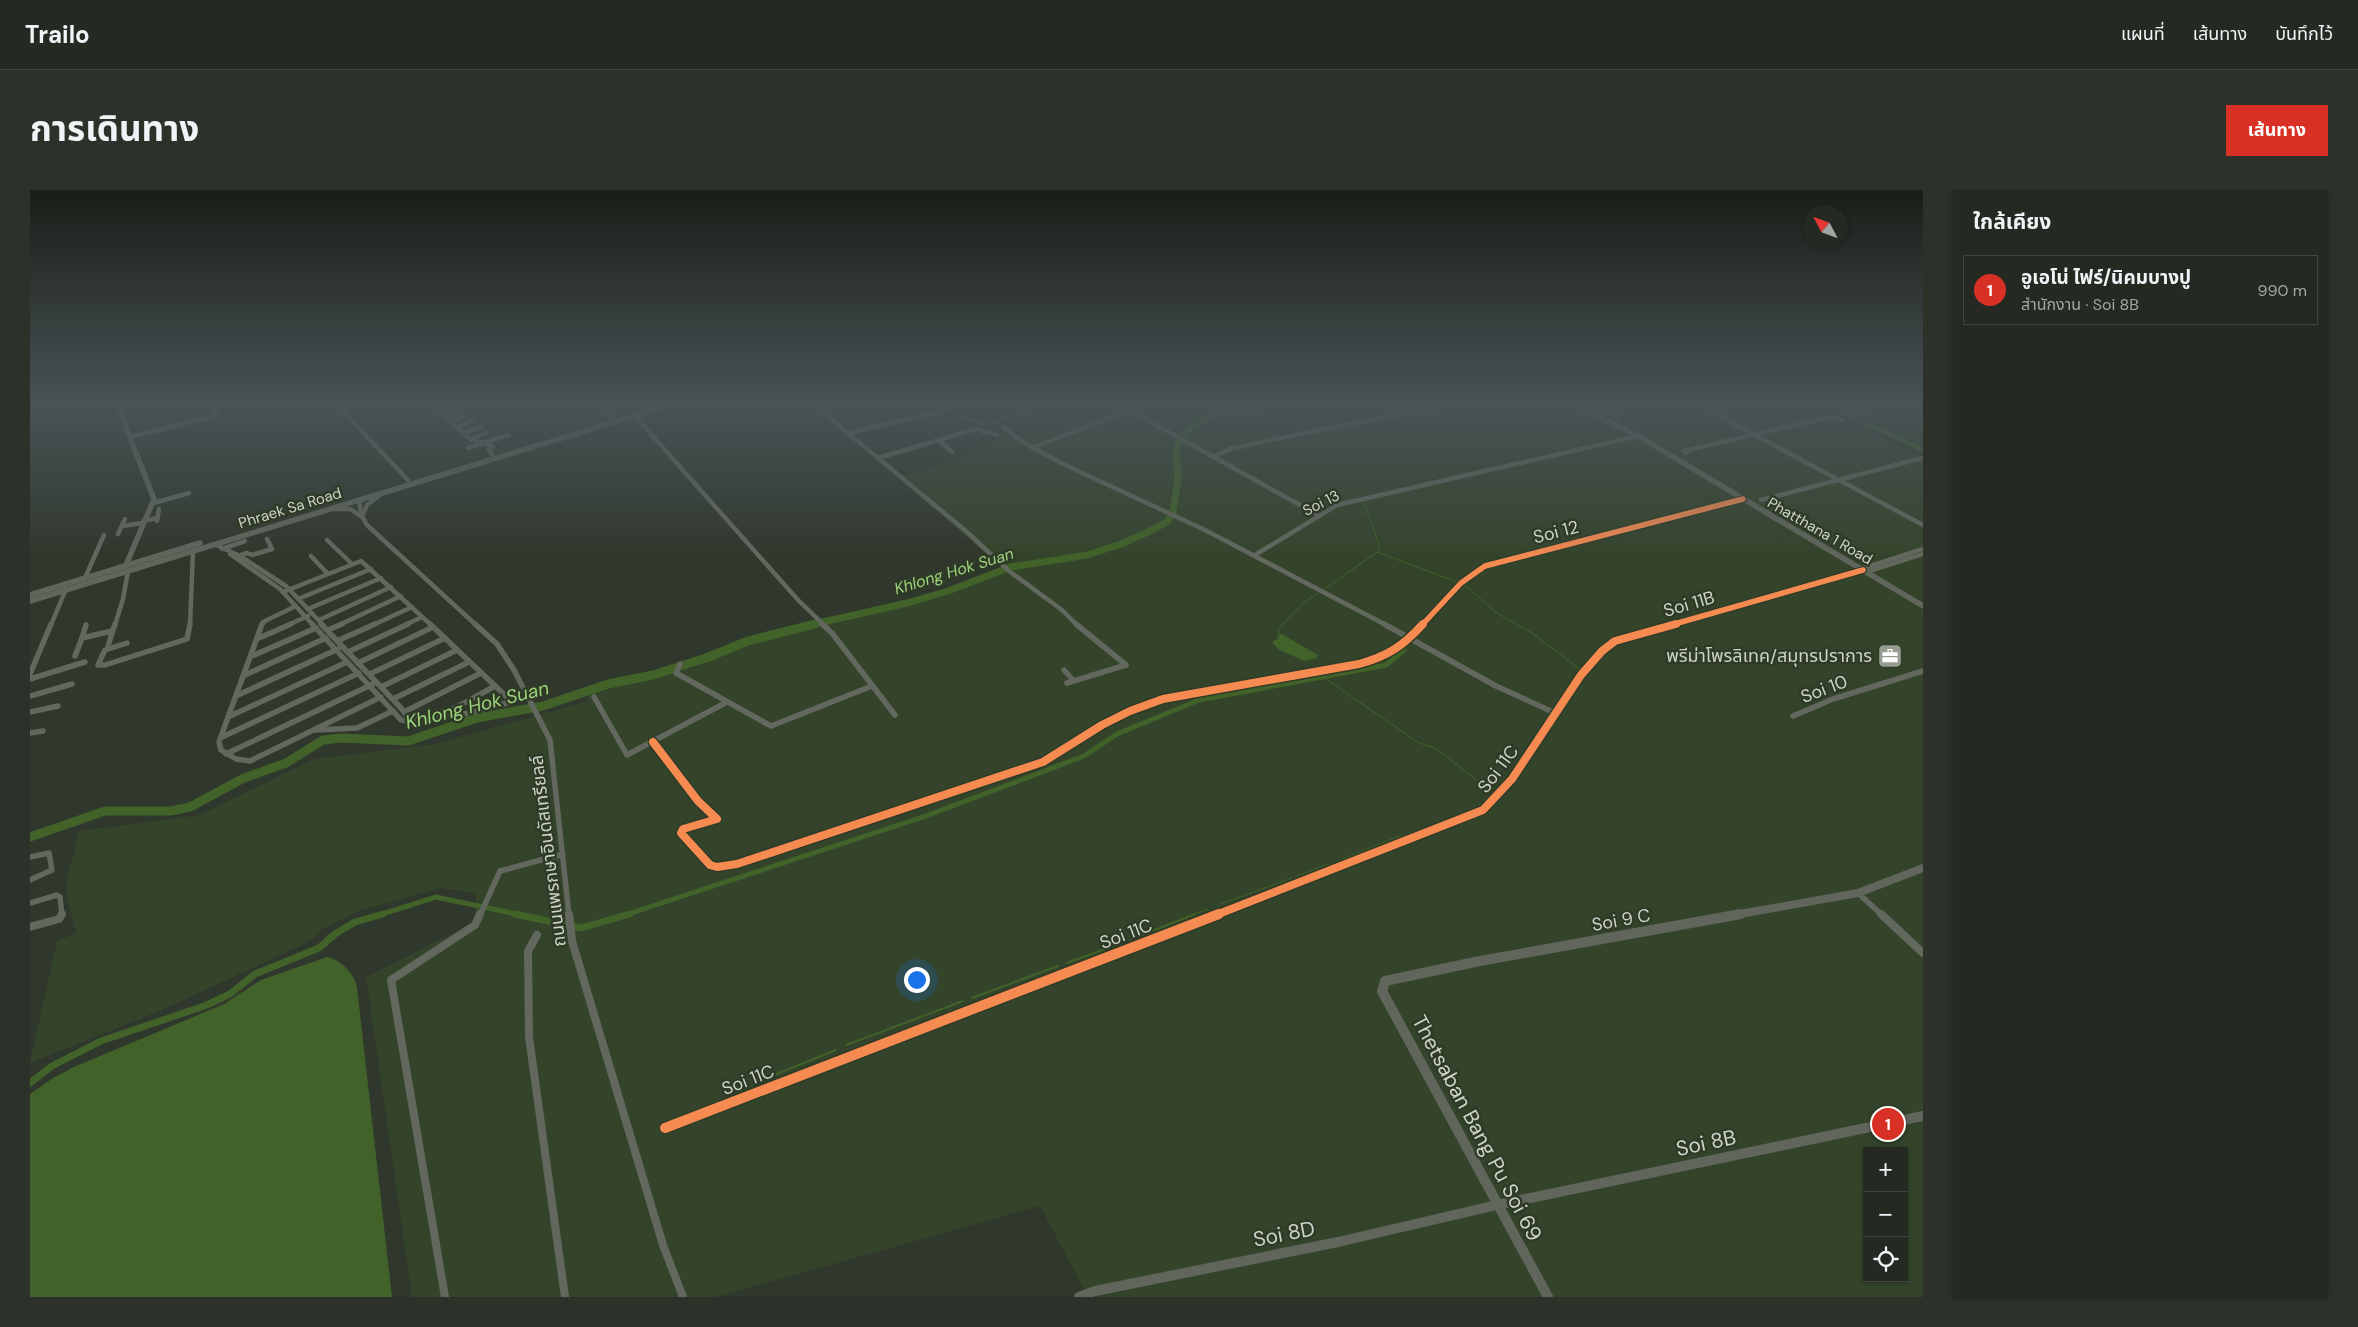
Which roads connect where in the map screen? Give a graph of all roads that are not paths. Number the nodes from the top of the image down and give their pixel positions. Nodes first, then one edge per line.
1 (138, 456) edge
2 (385, 456) edge
3 (474, 456) edge
4 (500, 456) edge
5 (669, 456) edge
6 (875, 456) edge
7 (886, 456) edge
8 (1047, 456) edge
9 (1215, 456) edge
10 (1550, 456) edge
11 (1671, 456) edge
12 (1795, 456) edge
13 (878, 458) junction
14 (1923, 458) edge
15 (1838, 479) junction
16 (408, 480) junction
17 (189, 493) dead end
18 (384, 493) junction
19 (1743, 499) junction
20 (359, 500) junction
21 (1761, 500) dead end
22 (154, 502) junction
23 (159, 509) dead end
24 (328, 510) junction
25 (1318, 515) junction
26 (362, 518) junction
27 (125, 519) dead end
28 (143, 522) junction
29 (1923, 525) edge
30 (122, 526) junction
31 (118, 534) dead end
32 (104, 536) dead end
33 (267, 539) dead end
34 (327, 540) dead end
35 (245, 541) dead end
36 (214, 544) junction
37 (222, 549) junction
38 (1923, 550) edge
39 (192, 551) junction
40 (230, 554) junction
41 (1910, 554) junction
42 (1923, 554) edge
43 (1255, 555) junction
44 (238, 556) junction
45 (311, 556) dead end
46 (1915, 557) junction
47 (351, 563) junction
48 (127, 568) junction
49 (371, 569) junction
50 (1863, 570) junction
51 (327, 573) junction
52 (262, 574) junction
53 (85, 578) junction
54 (381, 578) junction
55 (391, 587) junction
56 (289, 589) junction
57 (66, 590) junction
58 (282, 592) junction
59 (30, 595) edge
60 (401, 596) junction
61 (298, 599) junction
62 (30, 601) edge
63 (296, 606) junction
64 (412, 606) junction
65 (1923, 606) edge
66 (310, 612) junction
67 (306, 617) junction
68 (422, 617) junction
69 (318, 620) junction
70 (86, 624) dead end
71 (316, 628) junction
72 (433, 628) junction
73 (328, 630) junction
74 (112, 631) junction
75 (82, 638) junction
76 (259, 638) junction
77 (326, 638) junction
78 (445, 638) junction
79 (1410, 638) junction
80 (338, 641) junction
81 (127, 643) dead end
82 (108, 646) dead end
83 (343, 647) junction
84 (337, 650) junction
85 (457, 650) junction
86 (348, 652) junction
87 (76, 656) dead end
88 (252, 656) junction
89 (85, 662) dead end
90 (348, 662) junction
91 (469, 662) junction
92 (358, 663) junction
93 (680, 664) dead end
94 (1064, 670) dead end
95 (1923, 671) edge
96 (30, 673) edge
97 (359, 673) junction
98 (481, 673) junction
99 (370, 674) junction
100 (245, 675) junction
101 (30, 679) edge
102 (1073, 680) junction
103 (1067, 683) dead end
104 (72, 684) dead end
105 (379, 684) junction
106 (370, 685) junction
107 (495, 686) junction
108 (872, 686) junction
109 (238, 694) junction
110 (30, 696) edge
111 (594, 697) dead end
112 (381, 698) junction
113 (393, 699) junction
114 (727, 702) junction
115 (58, 706) dead end
116 (393, 710) junction
117 (30, 712) edge
118 (404, 712) junction
119 (1555, 713) junction
120 (895, 716) dead end
121 (1793, 716) dead end
122 (228, 717) junction
123 (431, 719) junction
124 (408, 722) junction
125 (314, 730) junction
126 (43, 731) dead end
127 (30, 733) edge
128 (222, 737) junction
129 (653, 742) junction
130 (226, 754) junction
131 (563, 854) junction
132 (30, 857) edge
133 (1923, 868) edge
134 (30, 880) edge
135 (1858, 893) junction
136 (30, 903) edge
137 (30, 927) edge
138 (537, 935) dead end
139 (1923, 952) edge
140 (1390, 978) joint
141 (1923, 1116) edge
142 (665, 1128) dead end
143 (1497, 1205) junction
144 (445, 1297) edge
145 (565, 1297) edge
146 (683, 1297) edge
147 (1079, 1297) edge
148 (1548, 1297) edge

1 - 22 main road
2 - 16 street
3 - 16 main road, Phraek Sa Road
4 - 18 main road, Phraek Sa Road
5 - 108 street
6 - 13 street
7 - 13 street
8 - 43 street
9 - 25 street
10 - 25 street, Soi 13
11 - 19 main road, Phatthana 1 Road
12 - 15 street
13 - 102 street
14 - 15 street
15 - 21 street
15 - 29 street
16 - 48 main road, Phraek Sa Road
17 - 22 street
18 - 20 main road, Phraek Sa Road
18 - 26 street
19 - 50 main road, Phatthana 1 Road
19 - 79 street, Soi 12
20 - 24 main road, Phraek Sa Road
20 - 26 street
22 - 28 main road
23 - 28 street
24 - 26 street, ถนนแพรกษาอินดัสเทรียลล์
24 - 36 main road, Phraek Sa Road
25 - 43 street, Soi 13
26 - 131 street, ถนนแพรกษาอินดัสเทรียลล์
27 - 30 street
28 - 30 street
28 - 48 main road
30 - 31 street
32 - 53 street
33 - 44 street
34 - 47 street
35 - 37 street
36 - 37 street
36 - 39 main road, Phraek Sa Road
37 - 40 street
38 - 41 street
39 - 48 main road, Phraek Sa Road
39 - 81 street
40 - 44 street
40 - 52 street
41 - 46 street
41 - 50 street
42 - 46 street
43 - 79 street
44 - 52 street
45 - 51 street
46 - 50 street
47 - 49 street
47 - 51 street
48 - 53 main road, Phraek Sa Road
48 - 57 main road, Phraek Sa Road
48 - 74 street
49 - 54 street
49 - 61 street
50 - 65 main road, Phatthana 1 Road
50 - 119 street, Soi 11B
51 - 56 street
52 - 56 street
52 - 58 street
53 - 59 main road, Phraek Sa Road
54 - 55 street
54 - 66 street
55 - 60 street
55 - 69 street
56 - 58 street
56 - 61 street
57 - 62 main road, Phraek Sa Road
57 - 96 street
58 - 63 street
60 - 64 street
60 - 73 street
61 - 66 street
63 - 67 street
63 - 76 street
64 - 68 street
64 - 80 street
66 - 67 street
66 - 69 street
67 - 71 street
67 - 76 street
68 - 72 street
68 - 86 street
69 - 73 street
70 - 75 street
71 - 77 street
71 - 88 street
72 - 78 street
72 - 92 street
73 - 80 street
74 - 75 street
74 - 82 street
75 - 87 street
76 - 88 street
77 - 84 street
77 - 100 street
78 - 85 street
78 - 99 street
79 - 119 street
79 - 129 street, Soi 12
80 - 83 street
83 - 84 street
83 - 86 street
84 - 90 street
84 - 109 street
85 - 91 street
85 - 105 street
86 - 92 street
88 - 100 street
89 - 101 street
90 - 97 street
90 - 122 street
91 - 98 street
91 - 113 street
92 - 99 street
93 - 114 street
94 - 102 street
95 - 121 street, Soi 10
97 - 106 street
97 - 128 street
98 - 107 street
98 - 118 street
99 - 105 street
100 - 109 street
102 - 103 street
104 - 110 street
105 - 106 street
105 - 113 street
106 - 112 street
106 - 130 street
107 - 123 street
107 - 123 street
108 - 114 street
108 - 120 street
109 - 122 street
111 - 129 street
112 - 116 street
112 - 125 street
113 - 118 street
114 - 129 street
115 - 117 street
116 - 124 street
116 - 125 street
118 - 124 street
119 - 142 street, Soi 11C
122 - 128 street
123 - 124 street
125 - 130 street
126 - 127 street
128 - 130 street
131 - 144 street
131 - 146 street, ถนนแพรกษาอินดัสเทรียลล์
132 - 134 street
133 - 135 main road, Soi 9 C
135 - 139 street
135 - 140 main road, Soi 9 C
136 - 137 street
138 - 145 street
140 - 143 main road, Thetsaban Bang Pu Soi 69
141 - 143 main road, Soi 8B
143 - 147 main road, Soi 8D
143 - 148 main road, Thetsaban Bang Pu Soi 69

